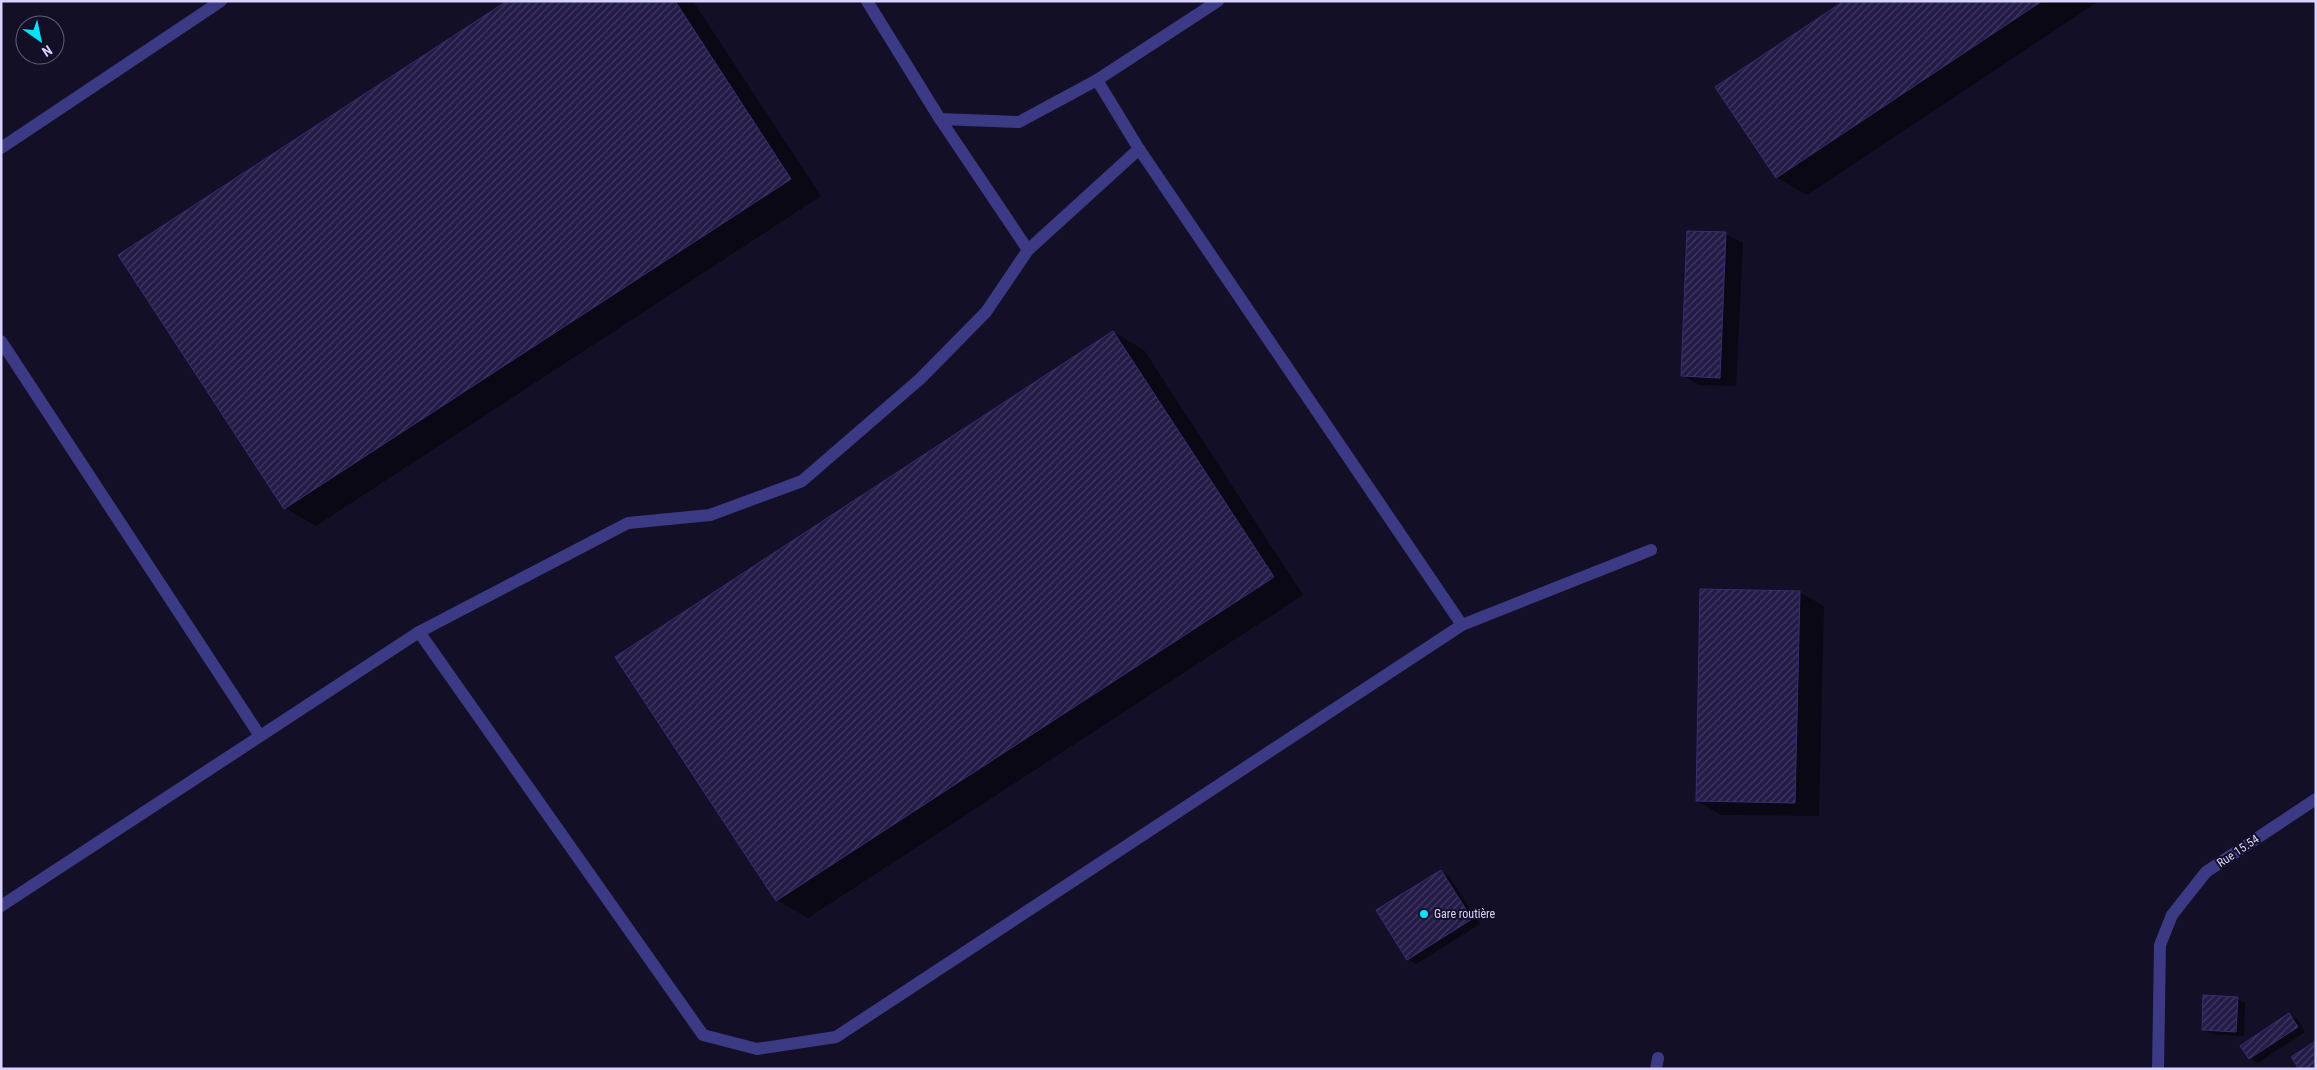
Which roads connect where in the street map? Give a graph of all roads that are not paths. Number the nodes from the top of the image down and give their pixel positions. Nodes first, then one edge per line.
1 (221, 1) edge
2 (867, 1) edge
3 (1218, 1) edge
4 (1098, 80) junction
5 (940, 119) junction
6 (1, 148) edge
7 (1139, 149) junction
8 (1028, 250) junction
9 (1, 340) edge
10 (1651, 550) dead end
11 (1462, 625) junction
12 (419, 632) junction
13 (260, 736) junction
14 (2316, 799) edge
15 (1, 906) edge
16 (2158, 1069) edge

1 - 6 street
2 - 5 street
3 - 4 street
4 - 5 street
4 - 7 street
5 - 8 street
7 - 8 street
7 - 11 street
8 - 12 street
9 - 13 street
10 - 11 street
11 - 12 street
12 - 13 street
13 - 15 street
14 - 16 street, Rue 15.54

